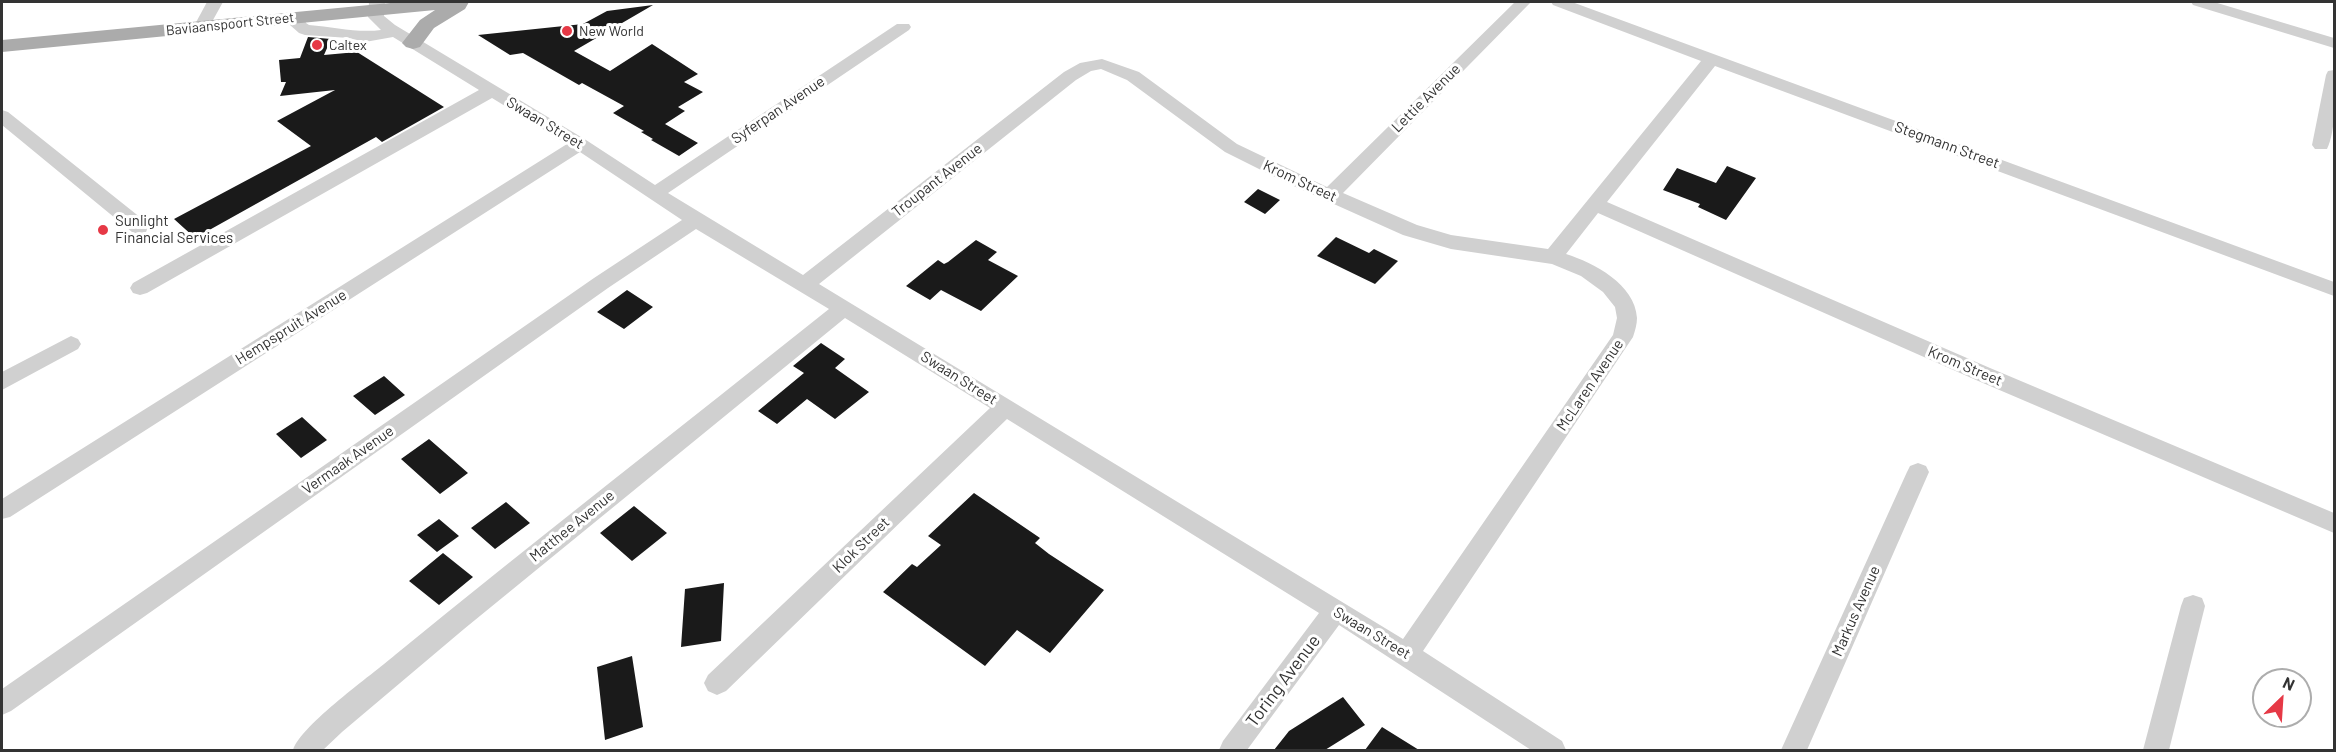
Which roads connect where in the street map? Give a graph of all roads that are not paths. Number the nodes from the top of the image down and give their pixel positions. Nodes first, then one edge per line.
1 (459, 2) edge
2 (465, 2) edge
3 (1523, 2) edge
4 (1559, 2) edge
5 (2199, 2) edge
6 (376, 5) edge
7 (298, 9) edge
8 (209, 12) edge
9 (903, 27) dead end
10 (2, 28) edge
11 (405, 38) junction
12 (2334, 44) edge
13 (2, 46) edge
14 (1712, 58) junction
15 (2334, 75) edge
16 (1070, 76) joint
17 (491, 91) junction
18 (2, 116) edge
19 (580, 144) junction
20 (2322, 145) dead end
21 (654, 194) junction
22 (1330, 195) junction
23 (1597, 205) junction
24 (696, 220) junction
25 (139, 227) dead end
26 (1553, 257) junction
27 (805, 284) junction
28 (140, 288) dead end
29 (2334, 289) edge
30 (844, 308) junction
31 (72, 344) dead end
32 (2, 382) edge
33 (1005, 407) junction
34 (1918, 472) dead end
35 (2, 510) edge
36 (2334, 524) edge
37 (2193, 606) dead end
38 (1335, 611) junction
39 (1407, 654) junction
40 (717, 683) dead end
41 (2, 703) edge
42 (306, 750) edge
43 (1232, 750) edge
44 (1553, 750) edge
45 (1794, 750) edge
46 (2156, 750) edge

1 - 6 main road, Baviaanspoort Street
2 - 11 main road
3 - 22 street, Lettie Avenue
4 - 14 street, Stegmann Street
5 - 12 street
6 - 7 main road, Baviaanspoort Street
6 - 11 street, Swaan Street
7 - 8 main road, Baviaanspoort Street
7 - 11 street
8 - 10 main road, Baviaanspoort Street
8 - 13 main road, Baviaanspoort Street
9 - 21 street, Syferpan Avenue
11 - 17 street, Swaan Street
14 - 23 street
14 - 29 street, Stegmann Street
15 - 20 street
16 - 22 street, Krom Street
16 - 27 street, Troupant Avenue
17 - 19 street, Swaan Street
17 - 28 street
18 - 25 street
19 - 21 street, Swaan Street
19 - 35 street, Hempspruit Avenue
21 - 24 street, Swaan Street
22 - 26 street, Krom Street
23 - 26 street
23 - 36 street, Krom Street
24 - 27 street, Swaan Street
24 - 41 street, Vermaak Avenue
26 - 39 street, McLaren Avenue
27 - 30 street, Swaan Street
30 - 33 street, Swaan Street
30 - 42 street, Matthee Avenue
31 - 32 street
33 - 38 street, Swaan Street
33 - 40 street, Klok Street
34 - 45 street, Markus Avenue
37 - 46 street
38 - 39 street, Swaan Street
38 - 43 street, Toring Avenue
39 - 44 street, Swaan Street

